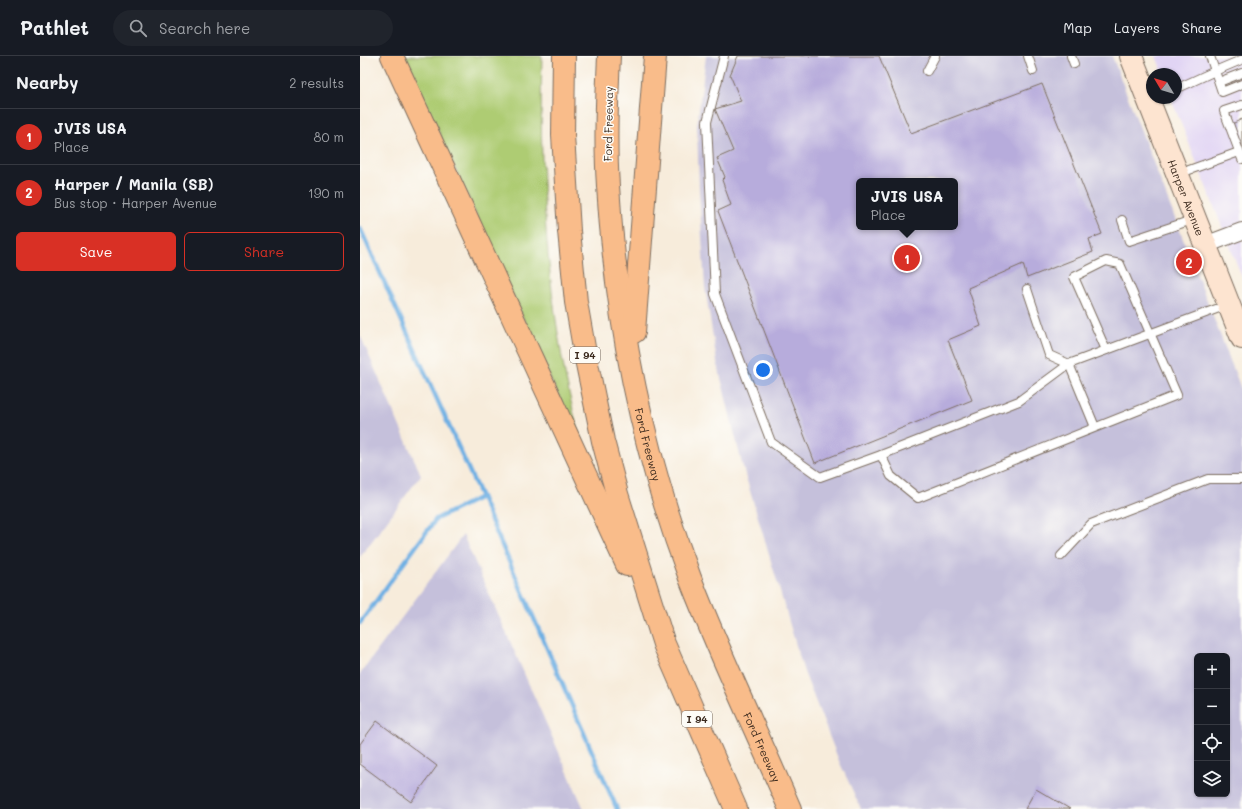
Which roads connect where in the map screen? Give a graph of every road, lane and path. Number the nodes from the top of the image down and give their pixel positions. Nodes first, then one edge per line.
1 (392, 56) edge
2 (564, 56) edge
3 (609, 56) edge
4 (655, 56) edge
5 (724, 56) edge
6 (935, 56) edge
7 (1028, 56) edge
8 (1132, 56) edge
9 (1210, 56) edge
10 (1242, 60) edge
11 (927, 71) dead end
12 (1033, 71) dead end
13 (1215, 71) junction
14 (1242, 73) edge
15 (1219, 82) junction
16 (1242, 84) edge
17 (1146, 86) edge
18 (1182, 86) edge
19 (1154, 104) edge
20 (1242, 105) edge
21 (1241, 156) edge
22 (1178, 174) junction
23 (1196, 219) junction
24 (1122, 220) dead end
25 (1242, 231) edge
26 (1205, 245) junction
27 (1027, 289) dead end
28 (1229, 304) junction
29 (1241, 330) edge
30 (1151, 333) junction
31 (1106, 350) junction
32 (1068, 364) junction
33 (632, 365) junction
34 (1095, 427) junction
35 (881, 455) junction
36 (1242, 479) edge
37 (1061, 556) dead end
38 (664, 644) junction
39 (736, 809) edge
40 (790, 809) edge

1 - 38 highway
2 - 38 highway, I 94
3 - 33 highway, Ford Freeway
4 - 33 highway
5 - 35 lane
6 - 11 lane
7 - 12 lane
8 - 17 main road, Harper Avenue
9 - 13 lane
10 - 13 lane
13 - 15 lane
13 - 18 lane
14 - 15 lane
15 - 16 lane
19 - 22 main road, Harper Avenue
20 - 21 lane
21 - 22 lane
22 - 23 main road, Harper Avenue
23 - 24 lane
23 - 26 main road, Harper Avenue
25 - 26 street
26 - 28 main road, Harper Avenue
27 - 32 lane
28 - 29 main road, Harper Avenue
28 - 30 lane
30 - 31 lane
30 - 31 lane
30 - 34 lane
31 - 32 lane
32 - 34 lane
32 - 35 lane
33 - 40 highway, Ford Freeway
34 - 35 lane
36 - 37 lane
38 - 39 highway, I 94

